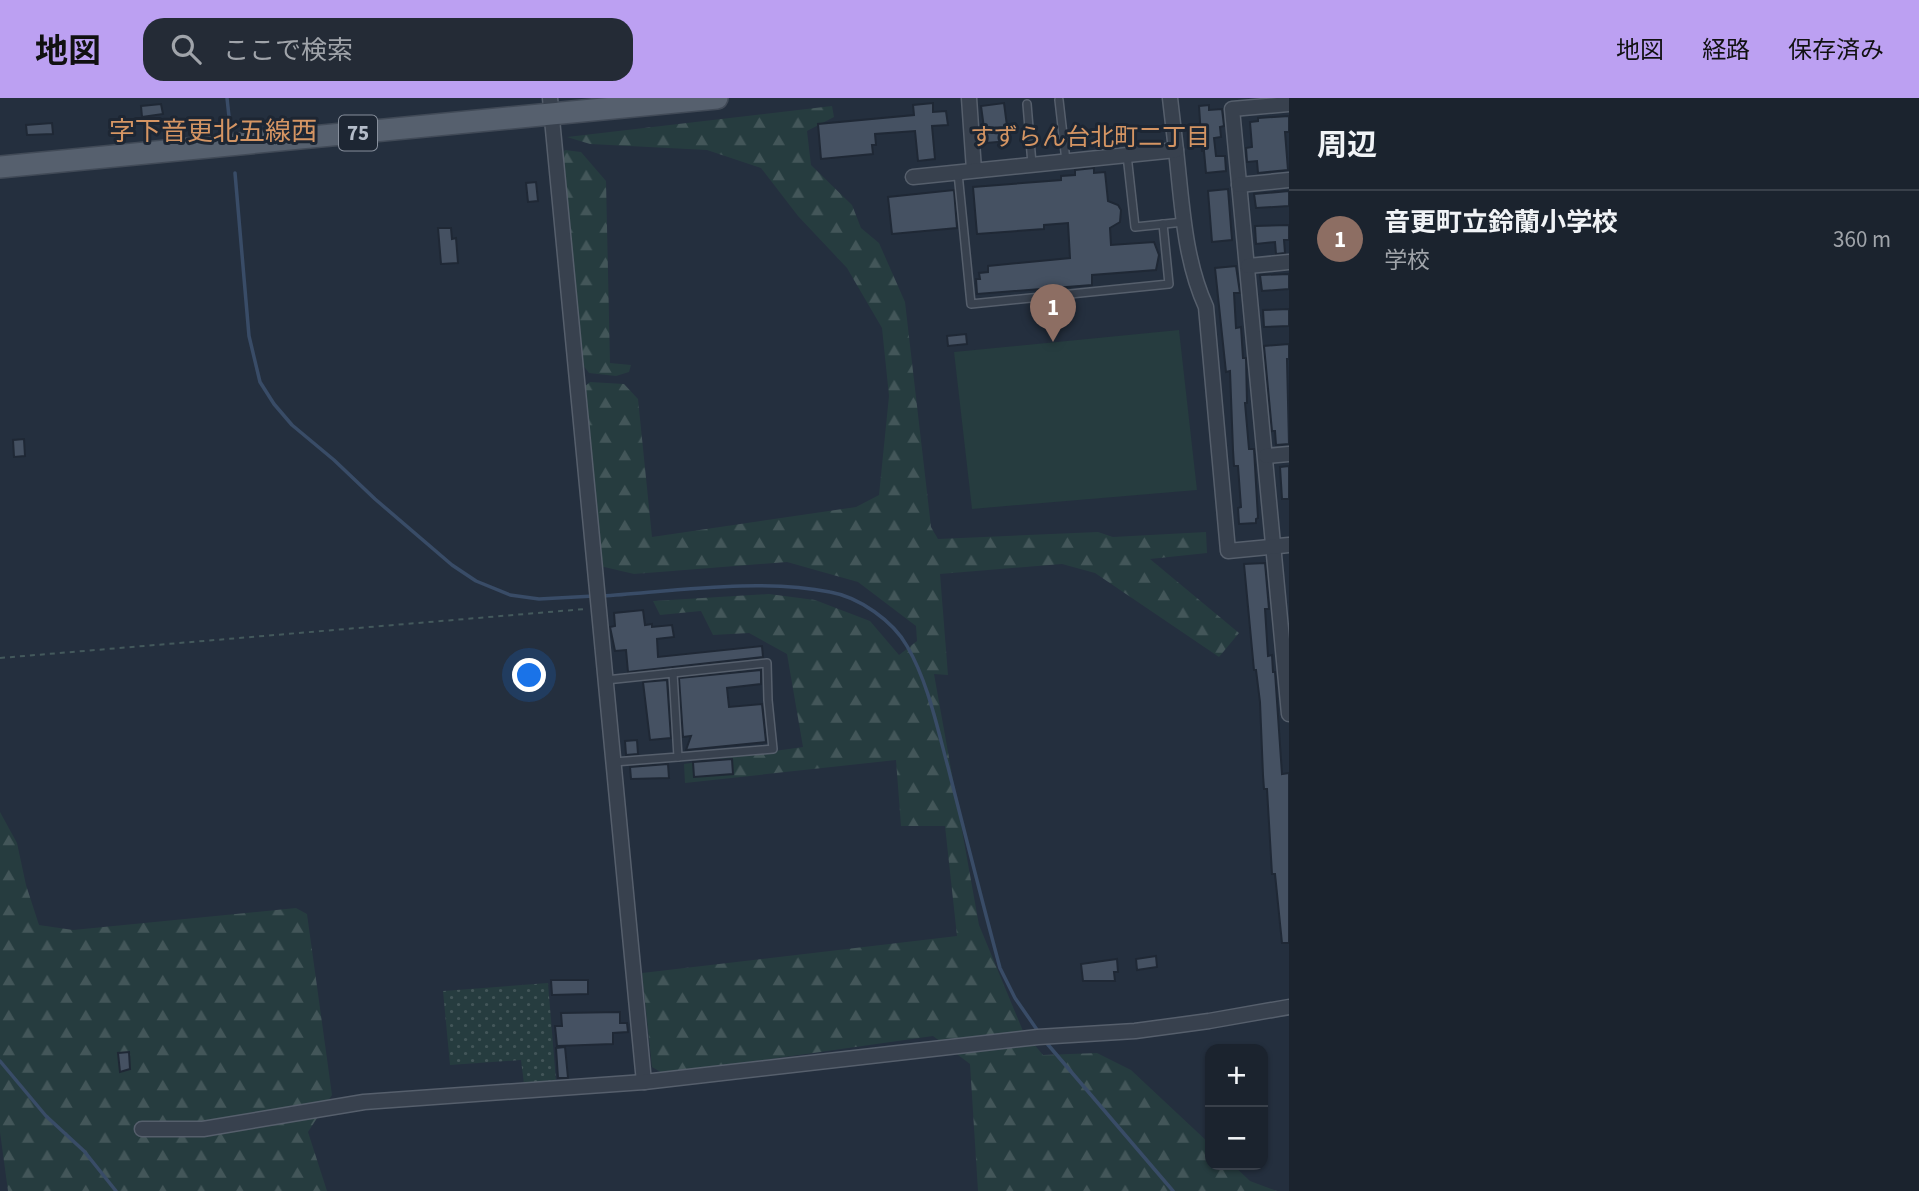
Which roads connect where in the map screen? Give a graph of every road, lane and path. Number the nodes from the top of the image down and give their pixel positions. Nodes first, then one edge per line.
1 (717, 98) edge
2 (969, 98) edge
3 (1170, 98) edge
4 (1059, 100) dead end
5 (1027, 104) dead end
6 (1289, 104) edge
7 (550, 106) edge
8 (1176, 150) junction
9 (1127, 155) junction
10 (1066, 161) junction
11 (1032, 164) junction
12 (0, 167) edge
13 (974, 170) junction
14 (958, 172) junction
15 (914, 177) dead end
16 (1289, 180) edge
17 (1239, 185) junction
18 (1185, 222) junction
19 (1163, 224) junction
20 (1289, 262) edge
21 (1248, 266) junction
22 (1289, 454) edge
23 (1266, 456) junction
24 (1282, 545) edge
25 (599, 608) junction
26 (0, 658) edge
27 (673, 673) junction
28 (606, 680) junction
29 (1289, 714) edge
30 (678, 757) junction
31 (614, 762) junction
32 (1289, 1007) edge
33 (644, 1082) junction
34 (142, 1129) dead end

1 - 7 main road, 75
2 - 13 street
3 - 8 street
4 - 10 lane
5 - 11 lane
6 - 17 street
7 - 12 main road, 75
7 - 25 street
8 - 9 street
8 - 18 street
9 - 10 street
9 - 19 lane
10 - 11 street
11 - 13 street
13 - 14 street
14 - 15 street
14 - 19 lane
16 - 17 street
17 - 21 street
18 - 19 lane
18 - 24 street
20 - 21 street
21 - 23 street
22 - 23 street
23 - 24 street
24 - 29 street
25 - 26 path
25 - 28 street
27 - 28 lane
27 - 30 lane
27 - 30 lane
28 - 31 street
30 - 31 lane
31 - 33 street
32 - 33 street
33 - 34 street

